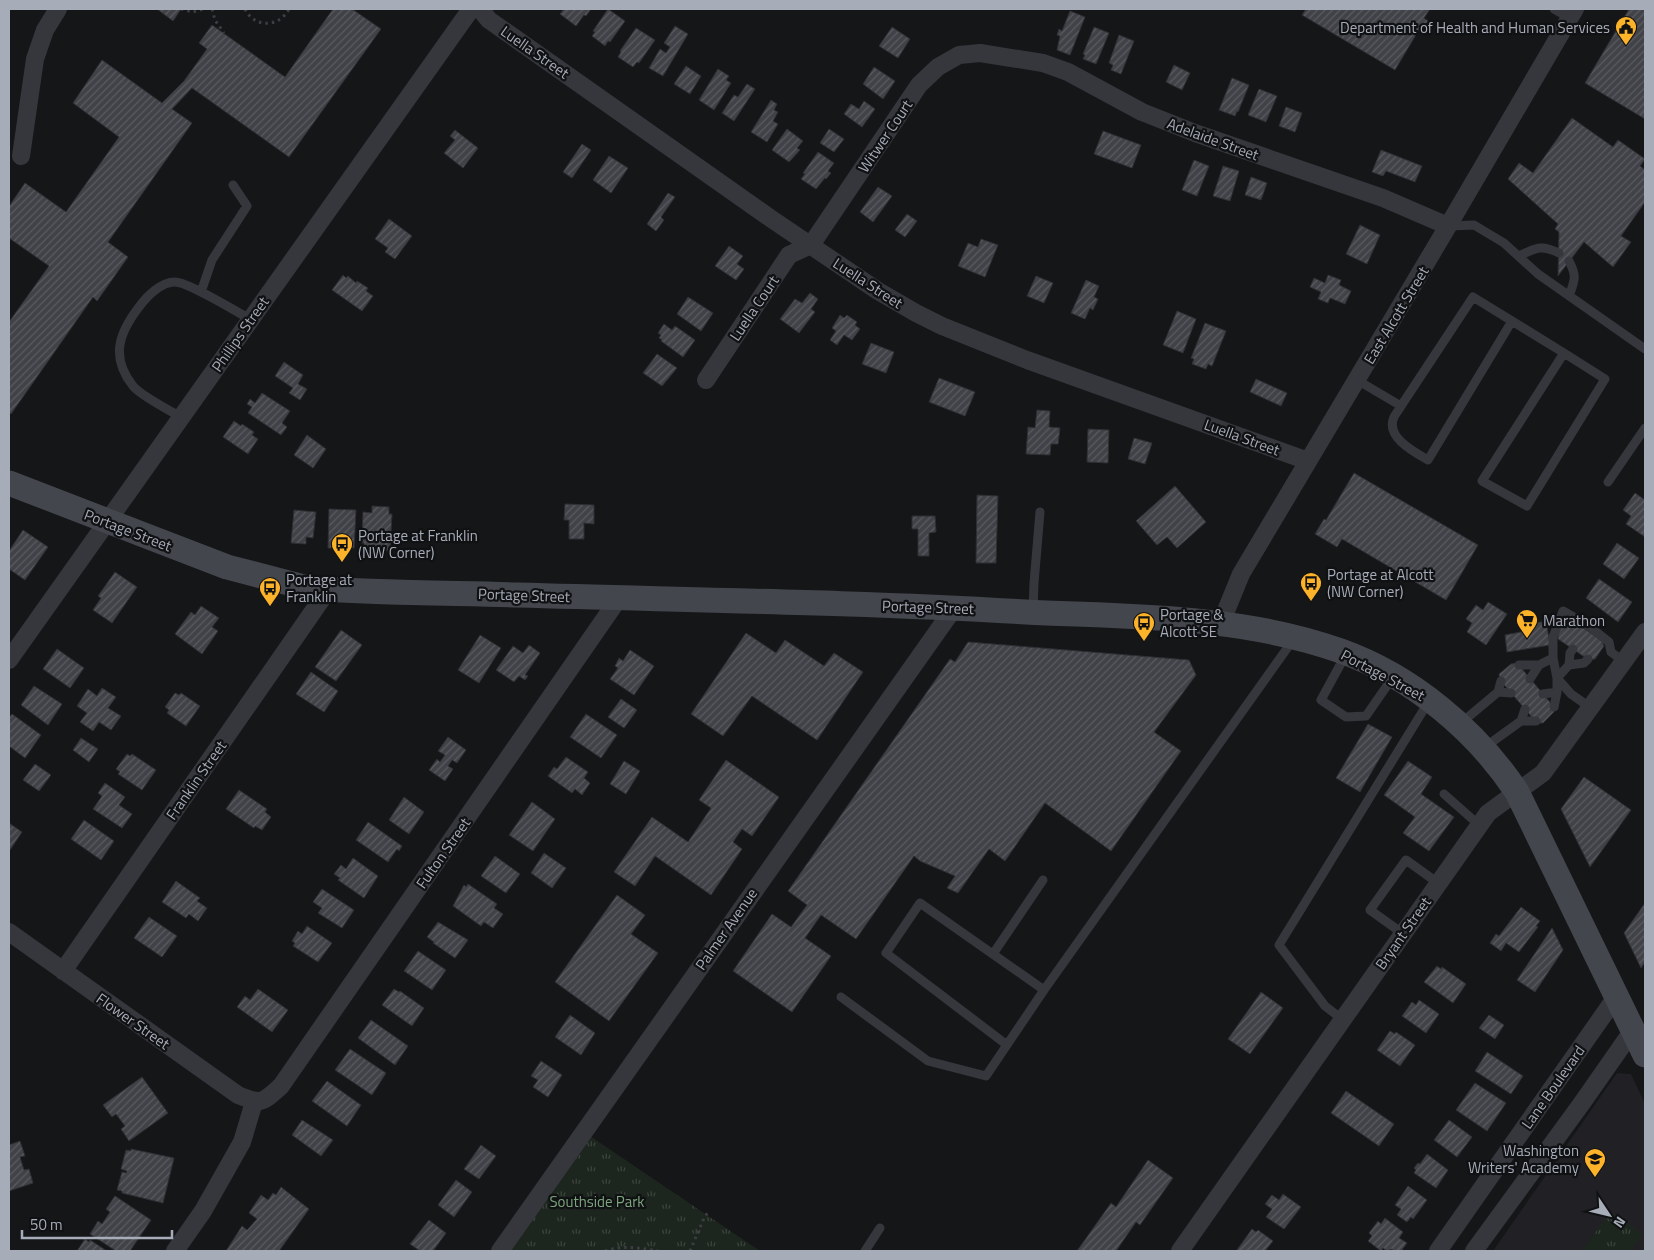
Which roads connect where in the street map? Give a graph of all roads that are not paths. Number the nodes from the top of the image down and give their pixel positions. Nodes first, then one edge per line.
1 (58, 9) edge
2 (471, 9) edge
3 (480, 9) edge
4 (1554, 9) edge
5 (1572, 13) edge
6 (980, 53) joint
7 (22, 156) dead end
8 (233, 185) dead end
9 (1448, 226) junction
10 (811, 245) junction
11 (1558, 253) dead end
12 (1519, 256) junction
13 (1569, 261) dead end
14 (200, 292) junction
15 (1570, 296) junction
16 (250, 319) junction
17 (1512, 321) junction
18 (1645, 349) edge
19 (1564, 353) junction
20 (706, 380) dead end
21 (1357, 380) junction
22 (1401, 406) junction
23 (181, 417) junction
24 (1645, 428) edge
25 (1308, 461) junction
26 (1608, 482) dead end
27 (9, 483) edge
28 (1040, 512) dead end
29 (107, 522) junction
30 (328, 590) junction
31 (619, 598) junction
32 (954, 608) junction
33 (1033, 612) junction
34 (1221, 623) junction
35 (1645, 632) edge
36 (1294, 638) junction
37 (1573, 649) dead end
38 (1346, 654) junction
39 (1553, 658) junction
40 (1588, 659) dead end
41 (9, 660) edge
42 (1624, 662) junction
43 (1518, 665) dead end
44 (1539, 665) junction
45 (1569, 665) junction
46 (1393, 677) junction
47 (1557, 678) junction
48 (1530, 679) dead end
49 (1501, 681) dead end
50 (1498, 692) junction
51 (1557, 692) junction
52 (1511, 693) dead end
53 (1543, 694) dead end
54 (1429, 700) junction
55 (1554, 707) dead end
56 (1591, 708) junction
57 (1525, 709) dead end
58 (1521, 721) junction
59 (1536, 721) dead end
60 (1458, 724) junction
61 (1483, 749) junction
62 (1517, 792) junction
63 (1444, 794) dead end
64 (1479, 825) junction
65 (1043, 880) dead end
66 (1438, 883) junction
67 (9, 932) edge
68 (1402, 933) junction
69 (992, 954) junction
70 (63, 971) junction
71 (1044, 990) junction
72 (841, 997) dead end
73 (1616, 997) junction
74 (1342, 1019) junction
75 (1633, 1030) junction
76 (1007, 1045) junction
77 (1645, 1055) edge
78 (258, 1102) junction
79 (880, 1228) dead end
80 (175, 1251) edge
81 (500, 1251) edge
82 (865, 1251) edge
83 (1180, 1251) edge
84 (1438, 1251) edge
85 (1474, 1251) edge

1 - 7 street
2 - 16 street, Phillips Street
3 - 10 street, Luella Street
4 - 5 lane
5 - 9 street, East Alcott Street
6 - 9 street, Adelaide Street
6 - 10 street, Witwer Court
8 - 14 lane
9 - 12 lane
9 - 21 street, East Alcott Street
10 - 20 street, Luella Court
10 - 25 street, Luella Street
11 - 12 lane
12 - 15 lane
13 - 15 lane
14 - 16 lane
14 - 23 lane
15 - 18 lane
16 - 23 street, Phillips Street
17 - 19 lane
17 - 22 lane
17 - 22 lane
19 - 19 lane
21 - 22 lane
21 - 25 street, East Alcott Street
23 - 29 street, Phillips Street
24 - 26 lane
25 - 34 street, East Alcott Street
27 - 29 main road, Portage Street
28 - 33 lane
29 - 30 main road, Portage Street
29 - 41 street, Phillips Street
30 - 31 main road, Portage Street
30 - 70 street, Franklin Street
31 - 32 main road, Portage Street
31 - 78 street, Fulton Street
32 - 33 main road, Portage Street
32 - 81 street, Palmer Avenue
33 - 34 main road, Portage Street
34 - 36 main road, Portage Street
35 - 42 street, Bryant Street
36 - 38 main road, Portage Street
36 - 71 lane
37 - 45 lane
38 - 46 main road, Portage Street
38 - 46 lane
39 - 42 lane
39 - 44 lane
39 - 47 lane
40 - 45 lane
42 - 56 street, Bryant Street
43 - 44 lane
44 - 48 lane
45 - 47 lane
46 - 54 main road, Portage Street
47 - 51 lane
47 - 56 lane
49 - 50 lane
50 - 52 lane
50 - 60 lane
51 - 53 lane
51 - 55 lane
54 - 60 main road, Portage Street
54 - 74 lane
56 - 62 street, Bryant Street
57 - 58 lane
58 - 59 lane
58 - 61 lane
60 - 61 main road, Portage Street
61 - 62 main road, Portage Street
62 - 64 street, Bryant Street
62 - 73 main road, Portage Street
63 - 64 lane
64 - 66 street, Bryant Street
65 - 69 lane
66 - 68 street, Bryant Street
66 - 68 lane
67 - 70 street, Flower Street
68 - 74 street, Bryant Street
69 - 71 lane
69 - 76 lane
70 - 78 street, Flower Street
71 - 76 lane
72 - 76 lane
73 - 75 main road, Portage Street
73 - 84 street, Lane Boulevard
74 - 83 street, Bryant Street
75 - 77 main road, Portage Street
75 - 85 street
78 - 80 street
79 - 82 lane

